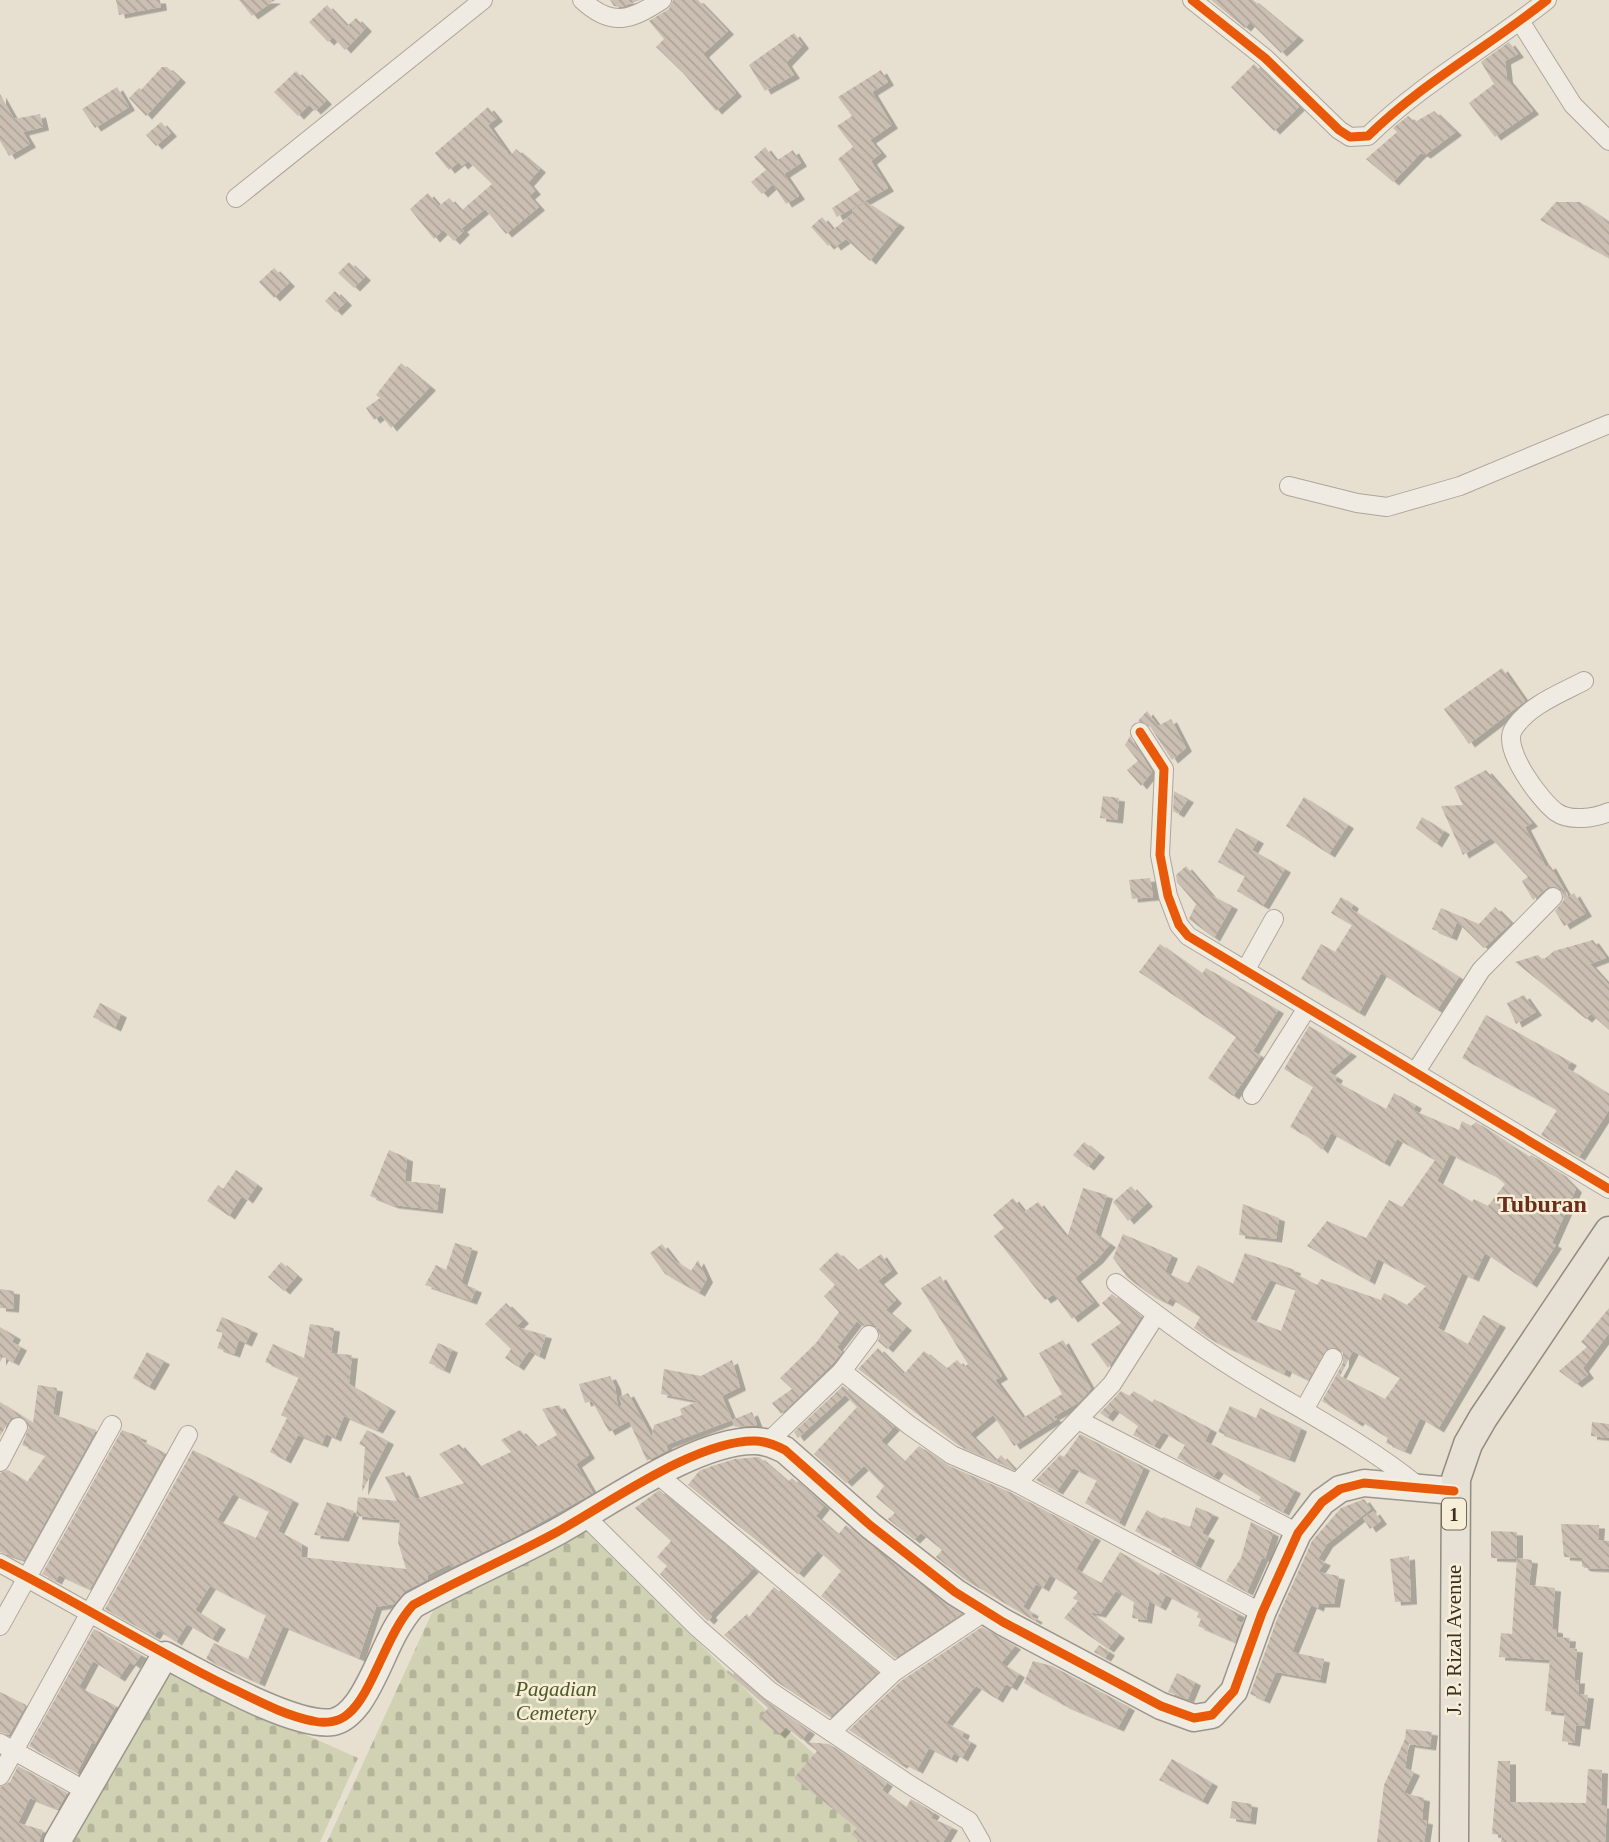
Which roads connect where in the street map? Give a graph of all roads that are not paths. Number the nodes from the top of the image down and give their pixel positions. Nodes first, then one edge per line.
1 (483, 0) edge
2 (582, 0) edge
3 (662, 0) edge
4 (1547, 0) edge
5 (1192, 1) edge
6 (1520, 21) junction
7 (1609, 141) edge
8 (236, 198) dead end
9 (1609, 424) edge
10 (1289, 486) dead end
11 (1584, 681) dead end
12 (1140, 732) dead end
13 (1609, 812) edge
14 (1552, 897) dead end
15 (1274, 919) dead end
16 (1245, 971) junction
17 (1307, 1008) junction
18 (1415, 1073) junction
19 (1252, 1095) dead end
20 (1609, 1189) edge
21 (1609, 1231) edge
22 (1116, 1283) dead end
23 (1156, 1315) junction
24 (869, 1335) dead end
25 (1333, 1358) dead end
26 (842, 1371) junction
27 (1304, 1410) junction
28 (1078, 1420) junction
29 (112, 1425) dead end
30 (18, 1427) dead end
31 (188, 1435) dead end
32 (768, 1442) junction
33 (0, 1462) edge
34 (657, 1474) junction
35 (1017, 1483) junction
36 (1417, 1485) junction
37 (1454, 1491) junction
38 (585, 1516) junction
39 (1298, 1533) junction
40 (0, 1563) edge
41 (27, 1577) junction
42 (986, 1611) junction
43 (90, 1613) junction
44 (1262, 1613) junction
45 (0, 1626) edge
46 (165, 1656) junction
47 (894, 1672) junction
48 (832, 1731) junction
49 (7, 1747) edge
50 (0, 1776) edge
51 (86, 1791) junction
52 (57, 1842) edge
53 (981, 1842) edge
54 (1454, 1842) edge

1 - 8 street
2 - 3 street
4 - 6 street
5 - 6 street
6 - 7 street
9 - 10 street
11 - 13 street
12 - 16 street
14 - 18 street
15 - 16 street
16 - 17 street
17 - 18 street
17 - 19 street
18 - 20 street
21 - 37 main road, J. P. Rizal Avenue / 1
22 - 23 street
23 - 27 street
23 - 28 street
24 - 26 street
25 - 27 street
26 - 32 street
26 - 35 street
27 - 36 street
28 - 35 street
28 - 39 street
29 - 41 street
30 - 33 street
31 - 43 street
32 - 34 street
32 - 42 street
34 - 38 street
34 - 47 street
35 - 44 street
36 - 37 street
36 - 39 street
37 - 54 main road, J. P. Rizal Avenue / 1
38 - 46 street
38 - 48 street
39 - 44 street
40 - 41 street
41 - 43 street
41 - 45 street
42 - 44 street
42 - 47 street
43 - 46 street
43 - 49 street
46 - 51 street
47 - 48 street
48 - 53 street
49 - 50 street
49 - 51 street
51 - 52 street

